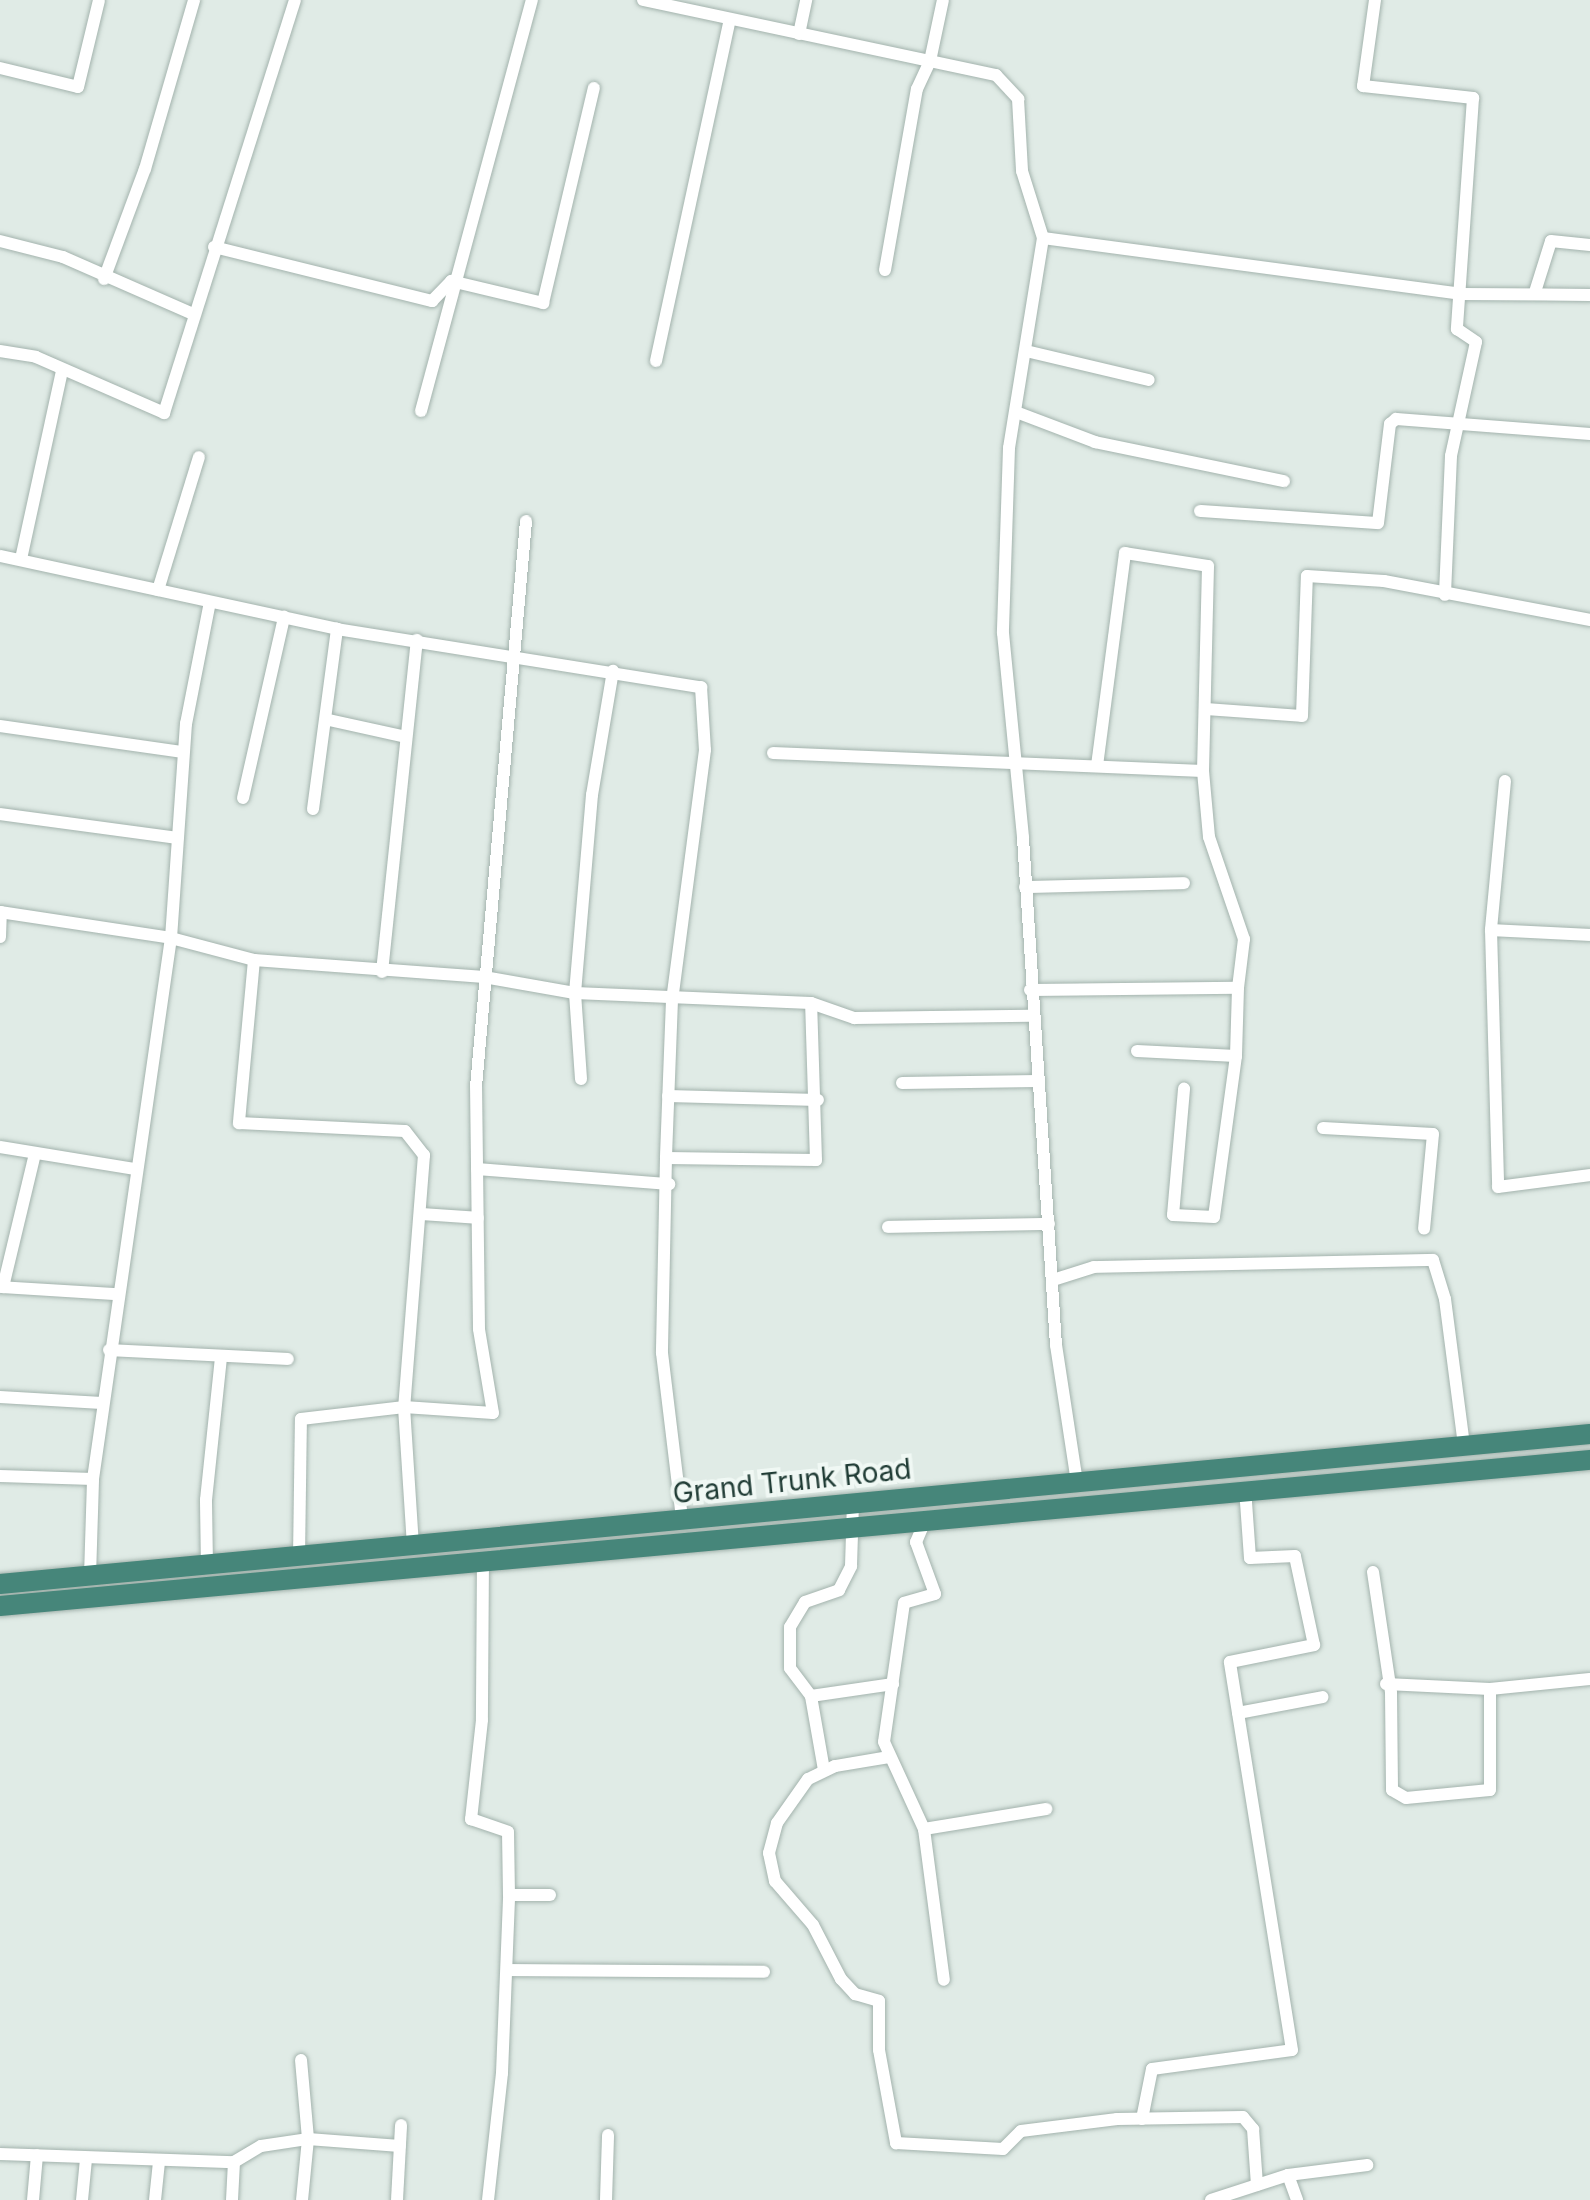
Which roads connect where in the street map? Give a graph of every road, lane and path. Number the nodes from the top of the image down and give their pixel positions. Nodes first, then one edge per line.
1 (99, 0) edge
2 (194, 0) edge
3 (295, 0) edge
4 (532, 0) edge
5 (642, 0) edge
6 (806, 0) edge
7 (943, 0) edge
8 (1375, 0) edge
9 (676, 4) edge
10 (730, 20) junction
11 (799, 34) junction
12 (930, 60) junction
13 (0, 68) edge
14 (594, 88) dead end
15 (1042, 238) junction
16 (0, 241) edge
17 (1590, 245) edge
18 (214, 247) junction
19 (884, 270) dead end
20 (104, 279) junction
21 (451, 281) junction
22 (1534, 292) junction
23 (1460, 294) junction
24 (1590, 295) edge
25 (192, 314) junction
26 (0, 351) edge
27 (1026, 351) junction
28 (656, 362) dead end
29 (62, 371) junction
30 (1149, 380) dead end
31 (421, 411) dead end
32 (1016, 412) junction
33 (1461, 422) junction
34 (1590, 434) edge
35 (198, 458) dead end
36 (1284, 481) dead end
37 (1200, 511) dead end
38 (526, 521) dead end
39 (0, 556) edge
40 (21, 560) junction
41 (158, 590) junction
42 (1445, 595) junction
43 (210, 602) junction
44 (284, 617) junction
45 (1590, 620) edge
46 (338, 628) junction
47 (417, 640) junction
48 (514, 655) junction
49 (612, 671) junction
50 (1206, 709) junction
51 (329, 720) junction
52 (0, 726) edge
53 (402, 736) junction
54 (183, 752) junction
55 (774, 753) dead end
56 (1012, 760) junction
57 (1098, 765) junction
58 (1203, 771) junction
59 (1505, 781) dead end
60 (243, 798) dead end
61 (313, 809) dead end
62 (0, 814) edge
63 (177, 838) junction
64 (1184, 884) dead end
65 (1025, 888) junction
66 (1, 912) edge
67 (1491, 930) junction
68 (1590, 935) edge
69 (0, 937) edge
70 (171, 938) junction
71 (254, 960) junction
72 (382, 972) junction
73 (484, 977) junction
74 (1238, 988) junction
75 (1030, 990) junction
76 (575, 993) junction
77 (672, 1000) junction
78 (811, 1002) junction
79 (1030, 1016) junction
80 (1137, 1051) dead end
81 (1236, 1056) junction
82 (580, 1079) dead end
83 (1037, 1081) junction
84 (902, 1083) dead end
85 (1184, 1088) dead end
86 (668, 1096) junction
87 (818, 1100) junction
88 (1324, 1128) dead end
89 (0, 1146) edge
90 (35, 1154) junction
91 (666, 1158) junction
92 (134, 1168) junction
93 (477, 1170) junction
94 (1590, 1174) edge
95 (669, 1184) junction
96 (420, 1214) junction
97 (478, 1218) junction
98 (1049, 1224) junction
99 (888, 1227) dead end
100 (1424, 1230) dead end
101 (1053, 1280) junction
102 (2, 1287) edge
103 (116, 1294) junction
104 (109, 1350) junction
105 (221, 1357) junction
106 (288, 1358) dead end
107 (0, 1397) edge
108 (102, 1403) junction
109 (404, 1407) junction
110 (1590, 1434) edge
111 (1464, 1446) junction
112 (1590, 1460) edge
113 (0, 1476) edge
114 (93, 1479) junction
115 (1077, 1482) junction
116 (1246, 1489) junction
117 (853, 1502) junction
118 (931, 1517) junction
119 (682, 1520) junction
120 (852, 1526) junction
121 (413, 1546) junction
122 (299, 1556) junction
123 (483, 1560) junction
124 (206, 1566) junction
125 (1373, 1572) dead end
126 (90, 1576) junction
127 (0, 1584) edge
128 (0, 1606) edge
129 (1590, 1679) edge
130 (893, 1684) junction
131 (1386, 1684) junction
132 (1490, 1690) junction
133 (811, 1696) junction
134 (1322, 1696) dead end
135 (1238, 1713) junction
136 (889, 1757) junction
137 (824, 1770) junction
138 (1046, 1809) dead end
139 (924, 1829) junction
140 (550, 1895) dead end
141 (509, 1896) junction
142 (508, 1970) junction
143 (764, 1972) dead end
144 (944, 1980) dead end
145 (301, 2060) dead end
146 (1142, 2118) junction
147 (400, 2125) dead end
148 (608, 2135) dead end
149 (308, 2139) junction
150 (400, 2146) junction
151 (0, 2154) edge
152 (37, 2155) junction
153 (86, 2159) junction
154 (234, 2162) junction
155 (159, 2163) junction
156 (1366, 2166) dead end
157 (1288, 2174) junction
158 (1257, 2184) junction
159 (33, 2200) edge
160 (82, 2200) edge
161 (155, 2200) edge
162 (232, 2200) edge
163 (302, 2200) edge
164 (397, 2200) edge
165 (488, 2200) edge
166 (606, 2200) edge
167 (1211, 2200) edge
168 (1296, 2200) edge

1 - 13 street
2 - 20 street
3 - 18 street
4 - 21 street
5 - 9 street
6 - 11 street
7 - 12 street
8 - 23 street
9 - 10 street
10 - 11 street
10 - 28 street
11 - 12 street
12 - 15 street
12 - 19 street
14 - 21 street
15 - 23 street
15 - 27 street
16 - 20 street
17 - 22 street
18 - 21 street
18 - 25 street
20 - 25 street
21 - 31 street
22 - 23 street
22 - 24 street
23 - 33 street
25 - 29 street
26 - 29 street
27 - 30 street
27 - 32 street
29 - 40 street
32 - 36 street
32 - 56 street
33 - 34 street
33 - 37 street
33 - 42 street
35 - 41 street
38 - 48 street
39 - 40 street
40 - 41 street
41 - 43 street
42 - 45 street
42 - 50 street
43 - 44 street
43 - 54 street
44 - 46 street
44 - 60 street
46 - 47 street
46 - 51 street
47 - 48 street
47 - 53 street
48 - 49 street
48 - 73 street
49 - 76 street
49 - 77 street
50 - 57 street
50 - 58 street
51 - 53 street
51 - 61 street
52 - 54 street
53 - 72 street
54 - 63 street
55 - 56 street
56 - 57 street
56 - 65 street
57 - 58 street
58 - 74 street
59 - 67 street
62 - 63 street
63 - 70 street
64 - 65 street
65 - 75 street
66 - 69 street
66 - 70 street
67 - 68 street
67 - 94 street
70 - 71 street
70 - 92 street
71 - 72 street
71 - 96 street
72 - 73 street
73 - 76 street
73 - 93 street
74 - 75 street
74 - 81 street
75 - 79 street
76 - 77 street
76 - 82 street
77 - 78 street
77 - 86 street
78 - 79 street
78 - 87 street
79 - 83 street
80 - 81 street
81 - 85 street
83 - 84 street
83 - 98 street
86 - 87 street
86 - 91 street
87 - 91 street
88 - 100 street
89 - 90 street
90 - 92 street
90 - 102 street
91 - 95 street
92 - 103 street
93 - 95 street
93 - 97 street
95 - 119 street
96 - 97 street
96 - 109 street
97 - 109 street
98 - 99 street
98 - 101 street
101 - 111 street
101 - 115 street
102 - 103 street
103 - 104 street
104 - 105 street
104 - 108 street
105 - 106 street
105 - 124 street
107 - 108 street
108 - 114 street
109 - 121 street
109 - 122 street
110 - 111 highway, Grand Trunk Road
111 - 115 highway, Grand Trunk Road
112 - 116 highway, Grand Trunk Road
113 - 114 street
114 - 126 street
115 - 117 highway, Grand Trunk Road
116 - 118 highway, Grand Trunk Road
116 - 135 street
117 - 119 highway, Grand Trunk Road
117 - 120 street
118 - 120 highway, Grand Trunk Road
118 - 130 street
119 - 121 highway, Grand Trunk Road
120 - 123 highway, Grand Trunk Road
120 - 133 street
121 - 122 highway, Grand Trunk Road
122 - 124 highway, Grand Trunk Road
123 - 128 highway, Grand Trunk Road
123 - 141 street
124 - 126 highway, Grand Trunk Road
125 - 131 street
126 - 127 highway, Grand Trunk Road
129 - 132 street
130 - 133 street
130 - 136 street
131 - 132 street
131 - 132 street
133 - 137 street
134 - 135 street
135 - 146 street
136 - 137 street
136 - 139 street
137 - 146 street
138 - 139 street
139 - 144 street
140 - 141 street
141 - 142 street
142 - 143 street
142 - 165 street
145 - 149 street
146 - 158 street
147 - 150 street
148 - 166 street
149 - 150 street
149 - 154 street
149 - 163 street
150 - 164 street
151 - 152 street
152 - 153 street
152 - 159 street
153 - 155 street
153 - 160 street
154 - 155 street
154 - 162 street
155 - 161 street
156 - 157 street
157 - 158 street
157 - 168 street
158 - 167 street

